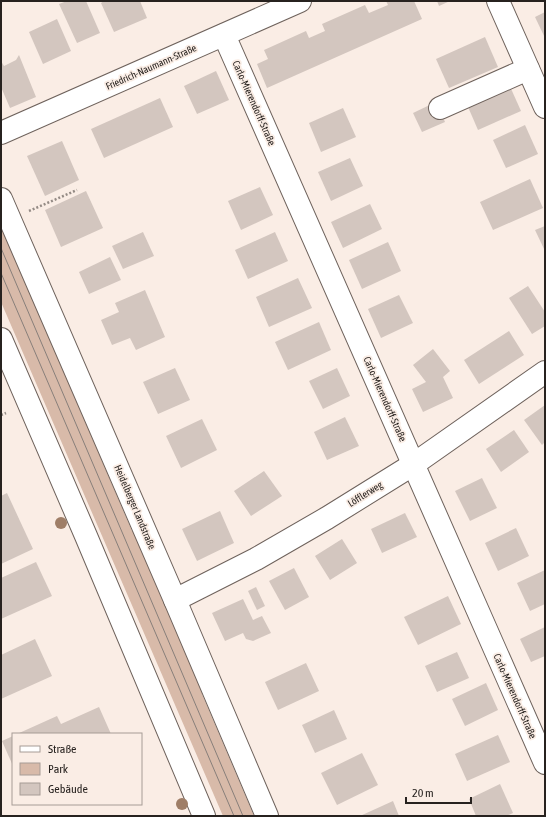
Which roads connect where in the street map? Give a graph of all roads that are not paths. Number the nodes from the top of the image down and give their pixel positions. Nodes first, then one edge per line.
1 (300, 1) edge
2 (498, 1) edge
3 (224, 35) junction
4 (528, 69) junction
5 (545, 106) edge
6 (440, 108) dead end
7 (1, 133) edge
8 (1, 199) edge
9 (1, 339) edge
10 (545, 372) edge
11 (414, 464) junction
12 (175, 600) junction
13 (545, 763) edge
14 (204, 816) edge
15 (267, 816) edge

1 - 3 street, Friedrich-Naumann-Straße
2 - 4 street
3 - 7 street, Friedrich-Naumann-Straße
3 - 11 street, Carlo-Mierendorff-Straße
4 - 5 street
4 - 6 street
8 - 12 street, Heidelberger Landstraße
9 - 14 street
10 - 11 street, Löfflerweg
11 - 12 street, Löfflerweg
11 - 13 street, Carlo-Mierendorff-Straße
12 - 15 street, Heidelberger Landstraße

